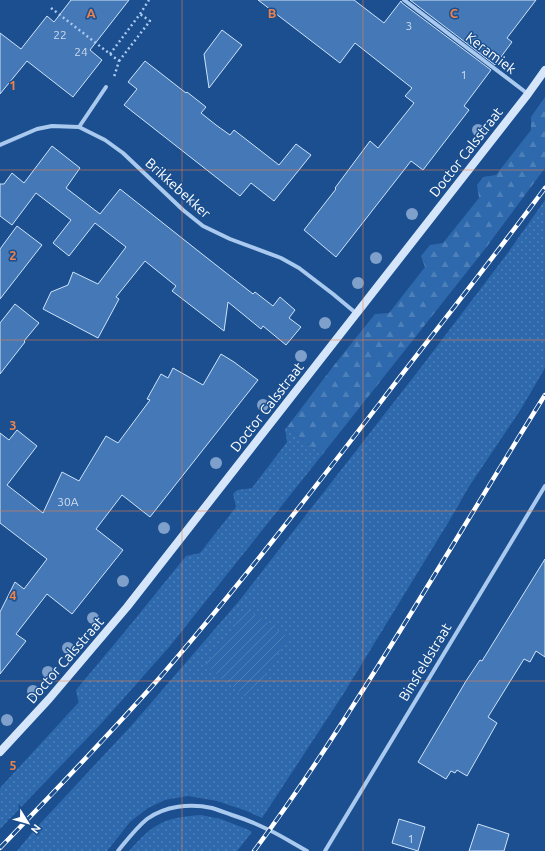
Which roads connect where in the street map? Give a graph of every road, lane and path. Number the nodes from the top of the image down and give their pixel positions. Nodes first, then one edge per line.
1 (149, 0) edge
2 (404, 0) edge
3 (52, 8) dead end
4 (140, 14) junction
5 (110, 54) junction
6 (119, 61) junction
7 (545, 70) edge
8 (106, 87) joint
9 (528, 94) junction
10 (79, 127) junction
11 (0, 145) edge
12 (357, 314) junction
13 (545, 486) edge
14 (0, 752) edge
15 (118, 851) edge
16 (306, 851) edge
17 (325, 851) edge

1 - 4 path
2 - 9 street, Keramiek
3 - 5 path
4 - 5 path
4 - 6 path
5 - 6 path
6 - 8 path
7 - 9 street, Doctor Calsstraat
8 - 10 street
9 - 12 street, Doctor Calsstraat
10 - 11 street, Brikkebekker
10 - 12 street, Brikkebekker
12 - 14 street, Doctor Calsstraat
13 - 17 street, Binsfeldstraat
15 - 16 street

